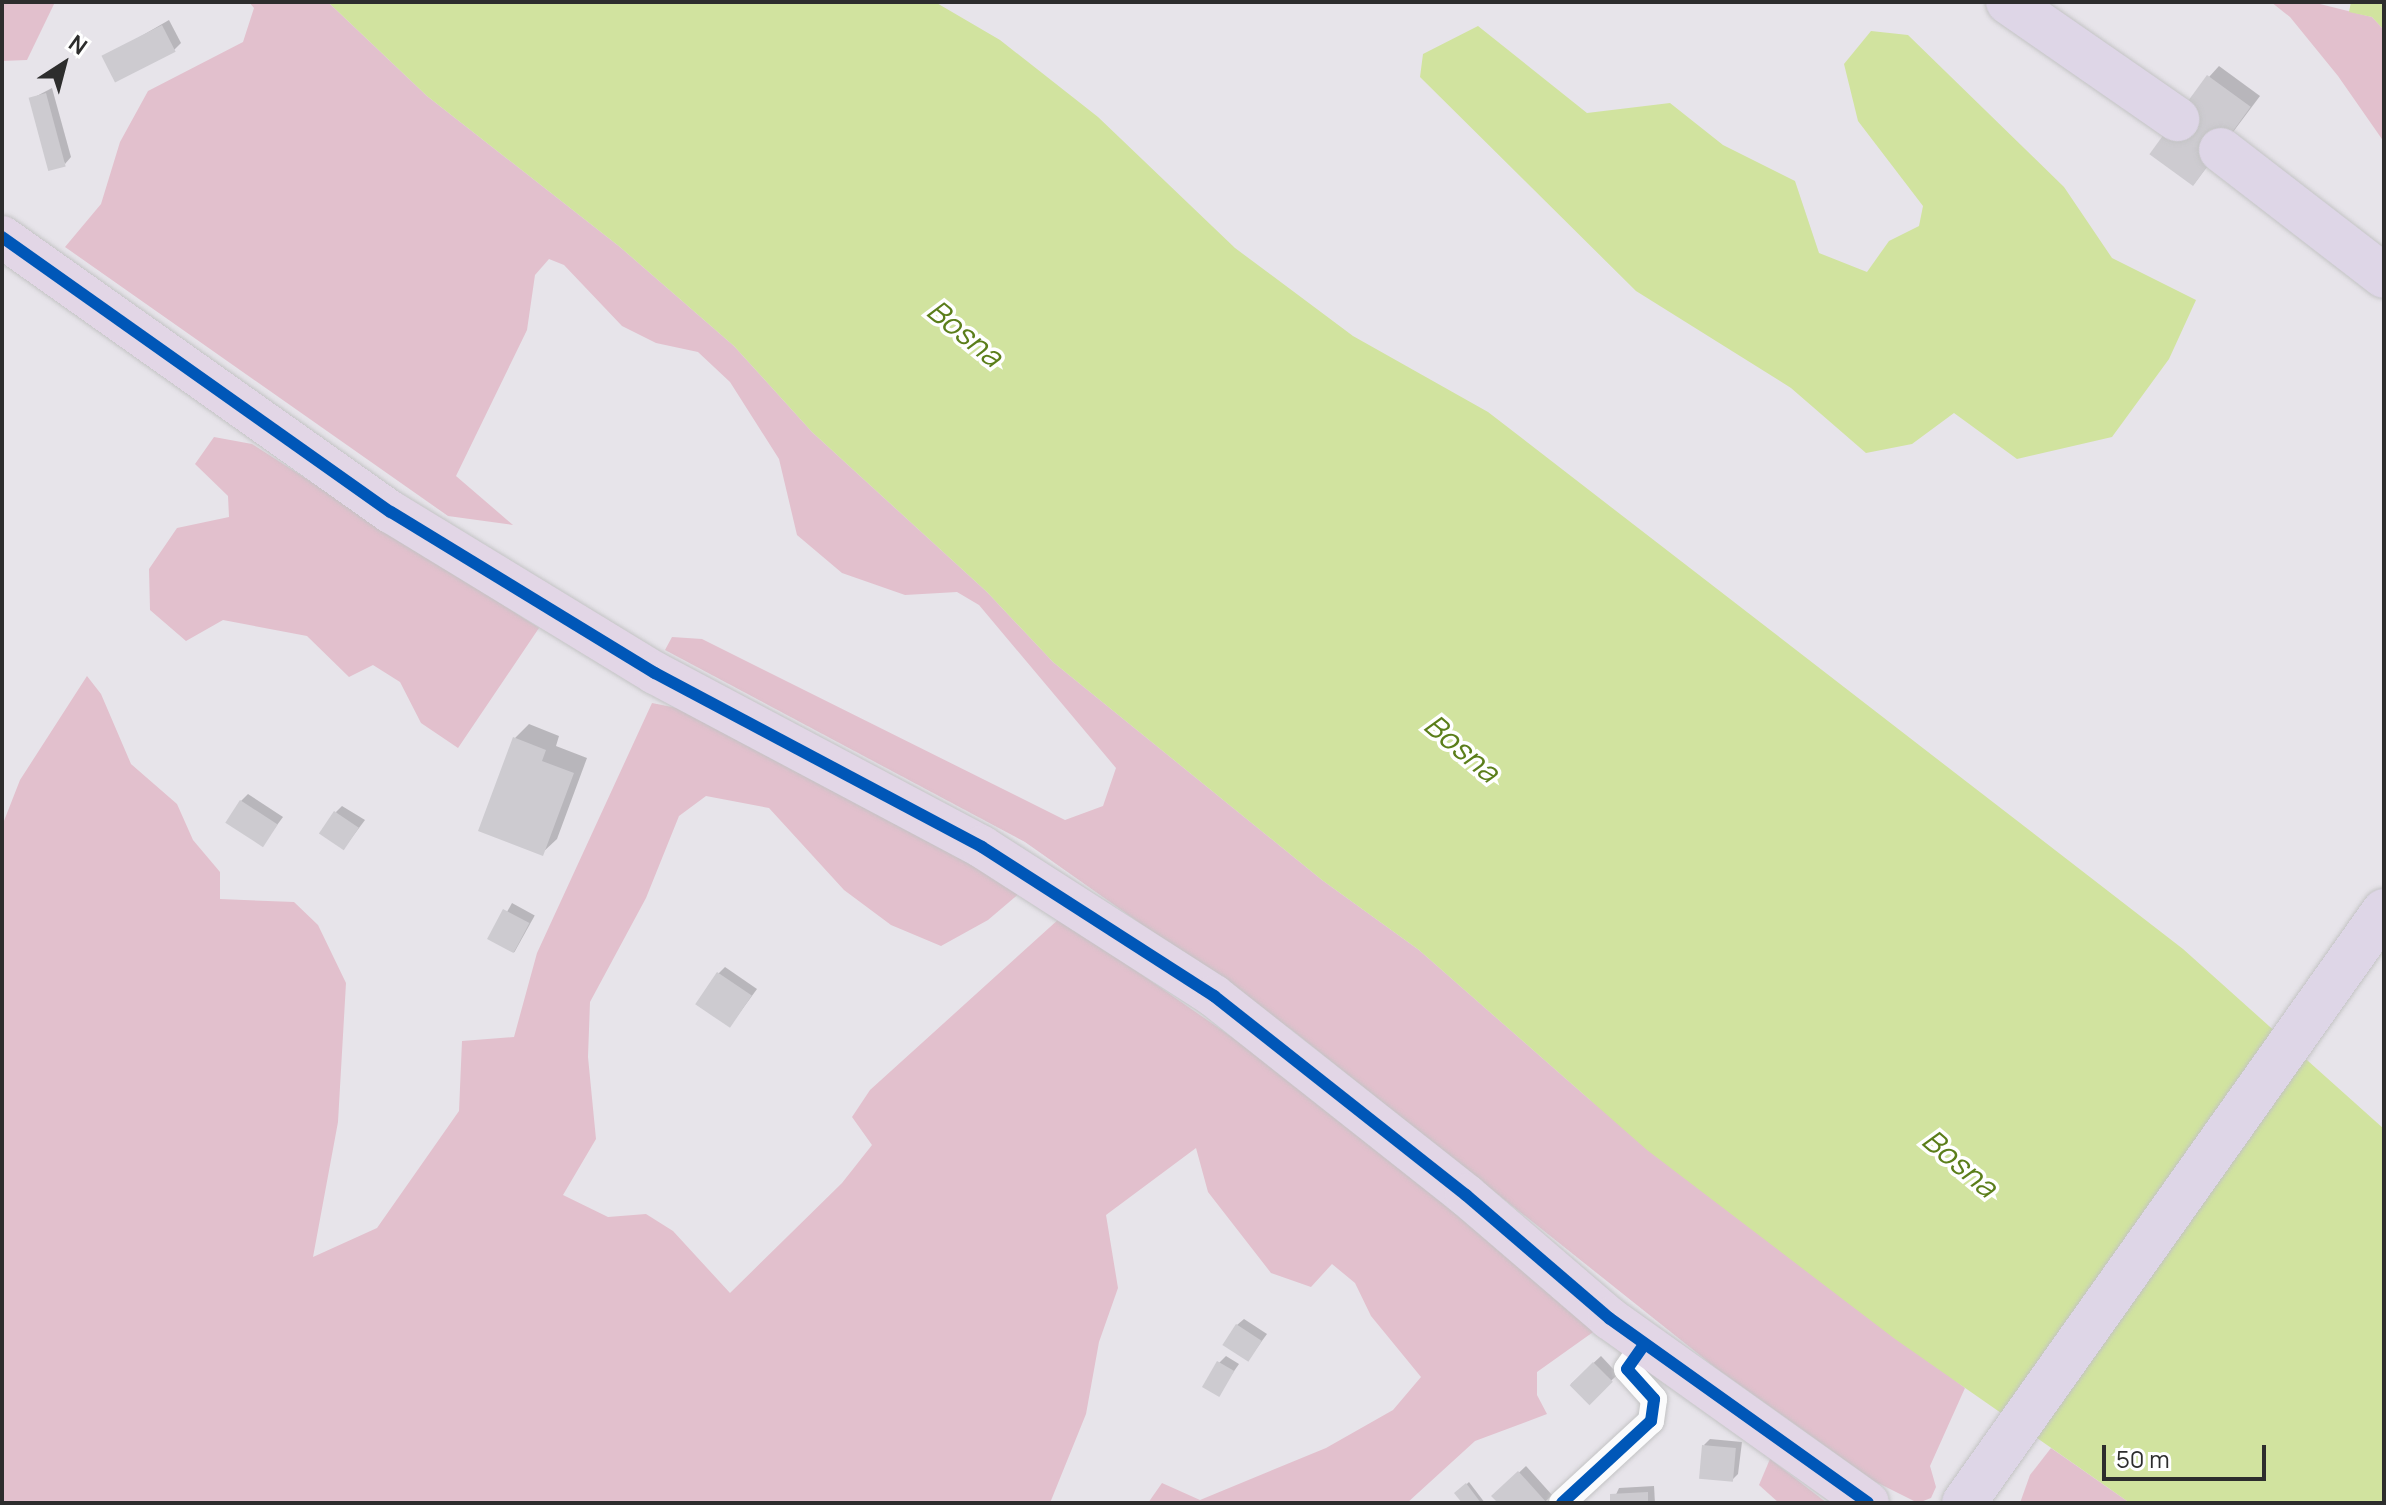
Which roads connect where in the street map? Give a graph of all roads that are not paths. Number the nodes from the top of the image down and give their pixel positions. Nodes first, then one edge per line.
1 (2008, 2) edge
2 (2177, 119) dead end
3 (2221, 150) dead end
4 (8, 249) edge
5 (2384, 276) edge
6 (2384, 911) edge
7 (1644, 1345) junction
8 (1974, 1495) edge
9 (1562, 1503) edge
10 (1868, 1503) edge

1 - 2 highway
3 - 5 highway
4 - 7 main road
6 - 8 highway
7 - 9 street
7 - 10 main road

